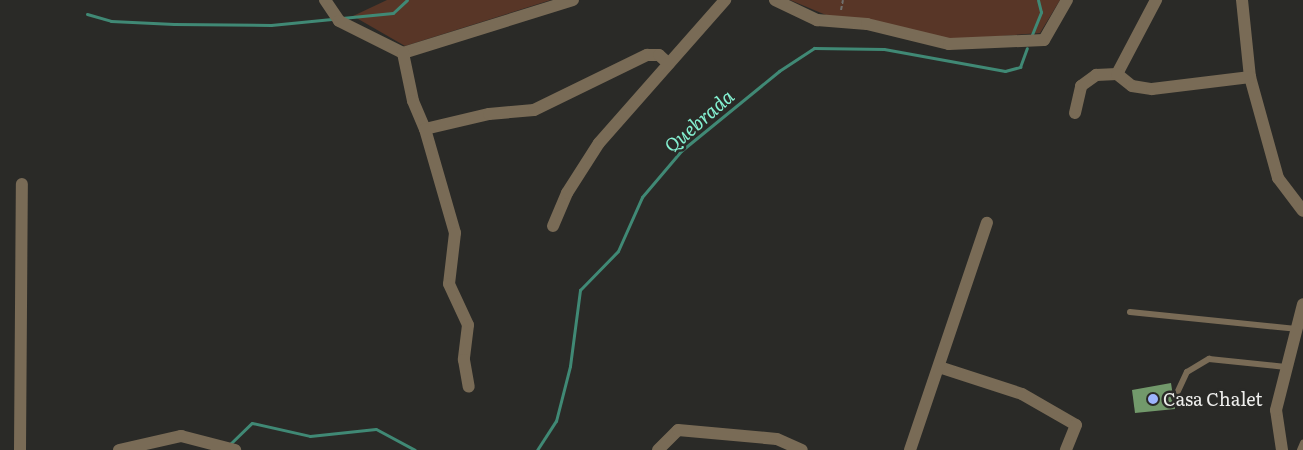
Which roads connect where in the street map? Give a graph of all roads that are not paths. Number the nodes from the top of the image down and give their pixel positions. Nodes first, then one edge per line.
1 (325, 0) edge
2 (573, 0) edge
3 (726, 0) edge
4 (774, 0) edge
5 (1067, 0) edge
6 (1156, 0) edge
7 (1242, 0) edge
8 (402, 53) junction
9 (670, 64) junction
10 (1117, 74) junction
11 (1250, 77) junction
12 (1075, 113) dead end
13 (424, 130) junction
14 (22, 184) dead end
15 (1303, 211) edge
16 (986, 223) dead end
17 (554, 226) dead end
18 (1303, 304) edge
19 (1130, 312) dead end
20 (1296, 329) junction
21 (939, 367) junction
22 (1286, 367) junction
23 (469, 387) dead end
24 (1178, 391) dead end
25 (1303, 443) edge
26 (20, 450) edge
27 (119, 450) edge
28 (235, 450) edge
29 (658, 450) edge
30 (802, 450) edge
31 (910, 450) edge
32 (1066, 450) edge
33 (1282, 450) edge
34 (1300, 450) edge

1 - 8 street
2 - 8 street
3 - 9 street
4 - 5 street
6 - 10 street
7 - 11 street
8 - 13 street
9 - 13 street
9 - 17 street
10 - 11 street
10 - 12 street
11 - 15 street
13 - 23 street
14 - 26 street
16 - 21 street
18 - 20 street
19 - 20 lane
20 - 22 street
21 - 31 street
21 - 32 street
22 - 24 lane
22 - 33 street
25 - 34 lane
27 - 28 street
29 - 30 street

